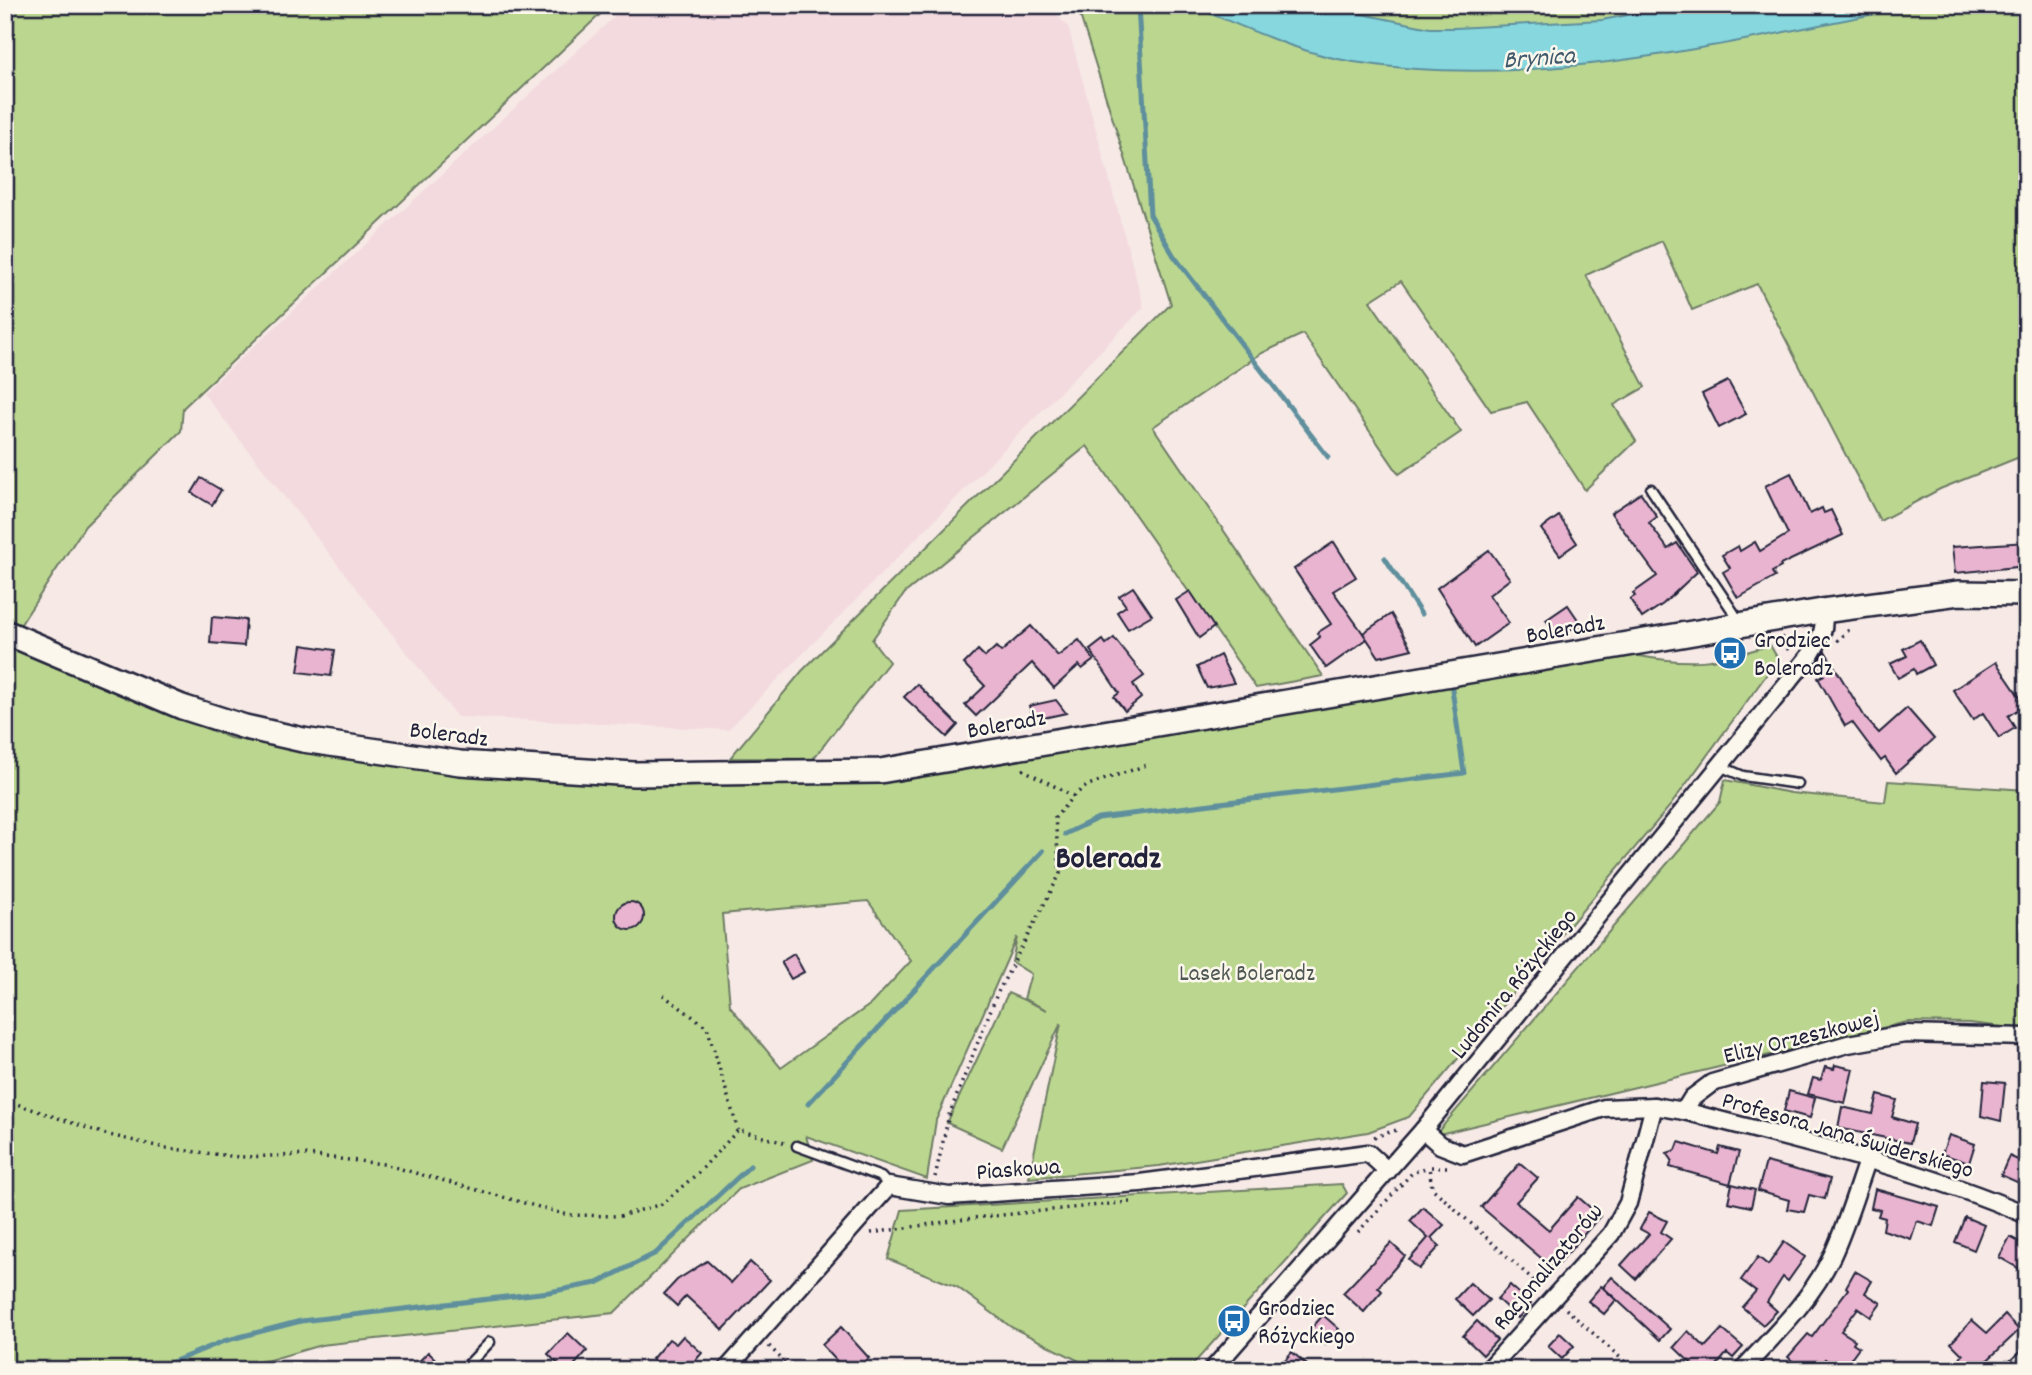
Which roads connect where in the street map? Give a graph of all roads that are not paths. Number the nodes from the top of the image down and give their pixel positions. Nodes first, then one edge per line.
1 (1651, 489) dead end
2 (2027, 594) edge
3 (1822, 611) junction
4 (1742, 625) junction
5 (5, 632) edge
6 (1720, 766) junction
7 (1798, 784) dead end
8 (2027, 1037) edge
9 (1654, 1106) junction
10 (1684, 1111) junction
11 (1416, 1128) junction
12 (797, 1146) road end
13 (1867, 1161) junction
14 (1388, 1171) junction
15 (889, 1186) junction
16 (2027, 1215) edge
17 (490, 1342) dead end
18 (2027, 1358) edge
19 (463, 1370) edge
20 (726, 1370) edge
21 (1212, 1370) edge
22 (1488, 1370) edge
23 (1742, 1370) edge
24 (2014, 1370) edge

1 - 4 lane
2 - 3 street, Boleradz
3 - 4 street, Boleradz
3 - 6 street, Ludomira Różyckiego
4 - 5 street, Boleradz
6 - 7 lane
6 - 11 street, Ludomira Różyckiego
8 - 10 street, Elizy Orzeszkowej
9 - 10 street, Profesora Jana Świderskiego
9 - 11 street
9 - 22 street, Racjonalizatorów
10 - 13 street, Profesora Jana Świderskiego
11 - 14 street, Ludomira Różyckiego
12 - 15 lane
13 - 16 street, Profesora Jana Świderskiego
13 - 23 street
14 - 15 street, Piaskowa
14 - 21 street, Ludomira Różyckiego
15 - 20 street
17 - 19 lane
18 - 24 street

